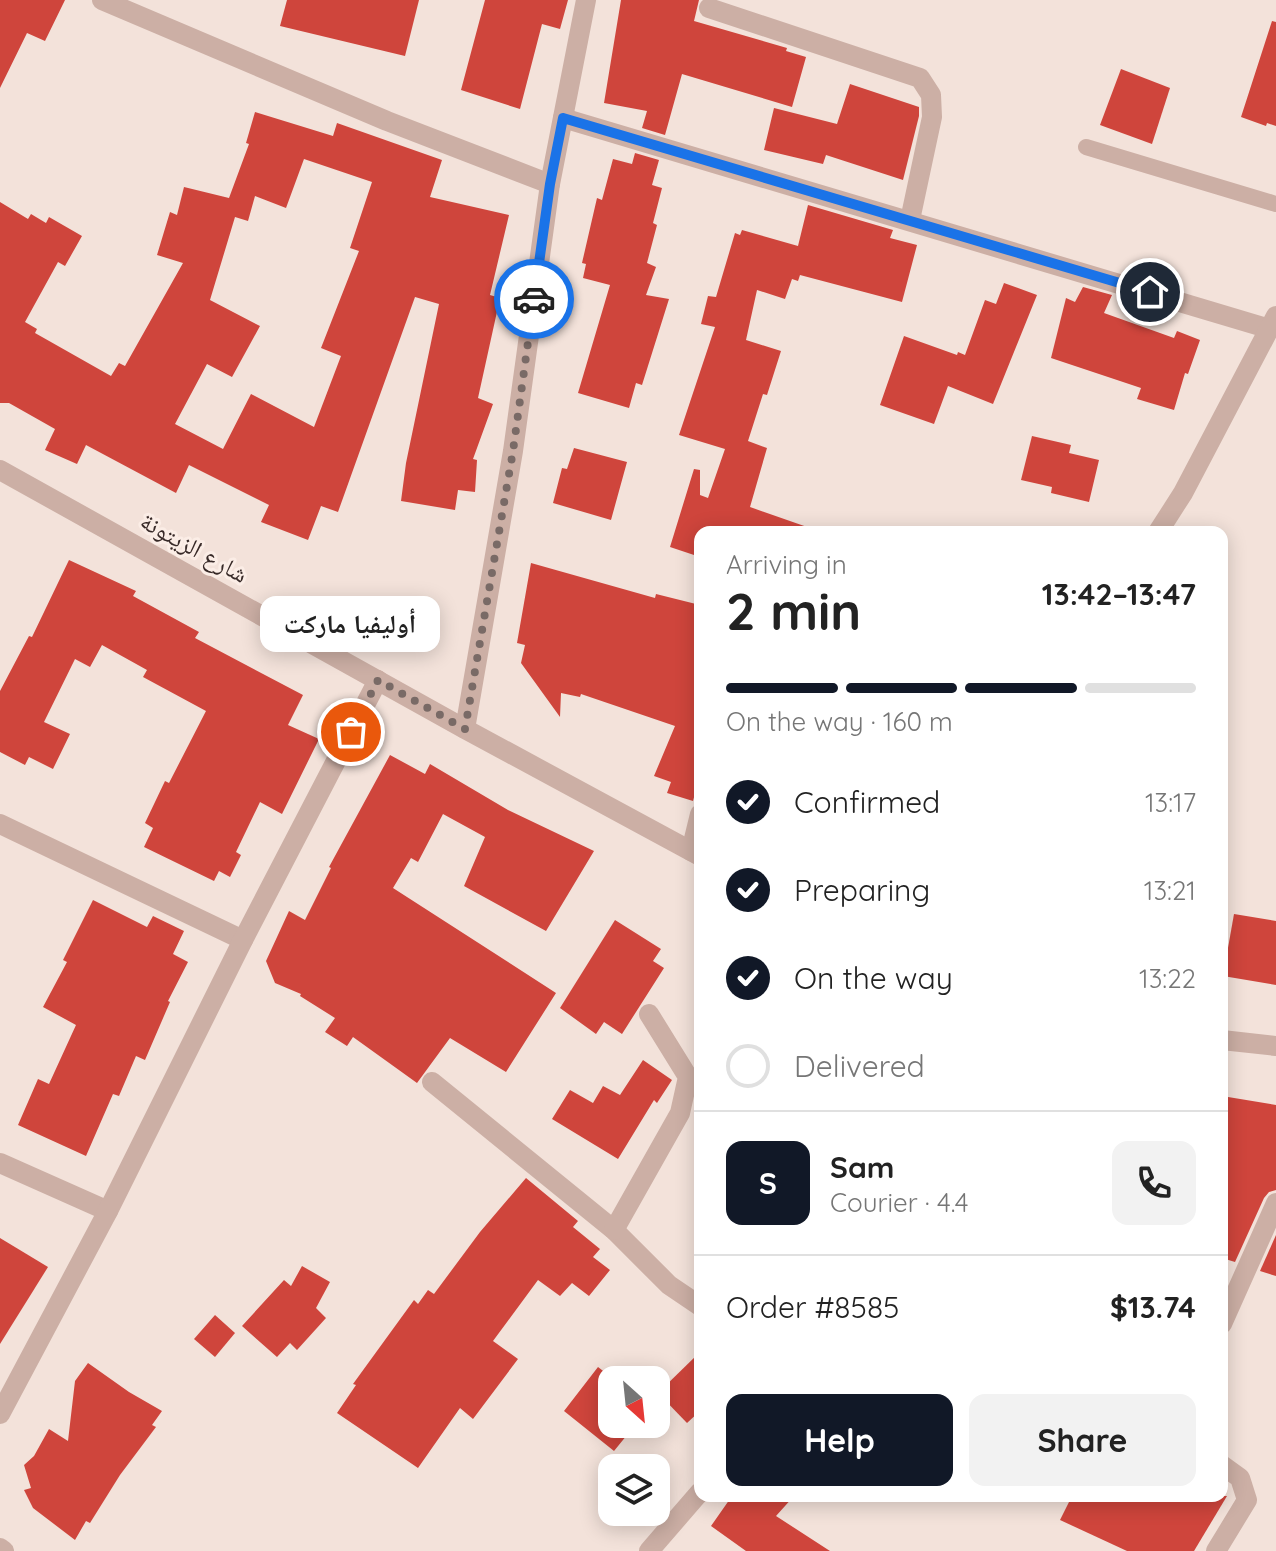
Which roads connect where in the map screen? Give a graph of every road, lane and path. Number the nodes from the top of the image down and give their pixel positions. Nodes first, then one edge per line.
1 (102, 0) edge
2 (586, 0) edge
3 (709, 8) dead end
4 (563, 118) junction
5 (1086, 147) dead end
6 (550, 184) junction
7 (1276, 204) edge
8 (910, 220) junction
9 (1273, 323) edge
10 (0, 470) edge
11 (1162, 526) edge
12 (378, 680) junction
13 (465, 729) junction
14 (0, 824) edge
15 (694, 853) edge
16 (243, 940) junction
17 (649, 1014) dead end
18 (1228, 1041) edge
19 (1276, 1046) edge
20 (432, 1082) dead end
21 (0, 1163) edge
22 (1276, 1203) edge
23 (108, 1211) junction
24 (614, 1230) junction
25 (694, 1302) edge
26 (1228, 1311) edge
27 (0, 1414) edge
28 (1228, 1469) edge
29 (694, 1499) edge
30 (649, 1551) edge
31 (1216, 1551) edge

1 - 6 street
2 - 4 street
3 - 8 street
4 - 6 street
4 - 8 street
5 - 7 lane
6 - 13 street
8 - 9 street
9 - 11 street
10 - 12 street, شارع الزيتونة
12 - 13 street, شارع الزيتونة
12 - 16 street
13 - 15 street, شارع الزيتونة
14 - 16 street
16 - 23 street
17 - 24 street
18 - 19 street
20 - 24 street
21 - 23 street
22 - 26 street
23 - 27 street
24 - 25 street
28 - 31 street
29 - 30 street

